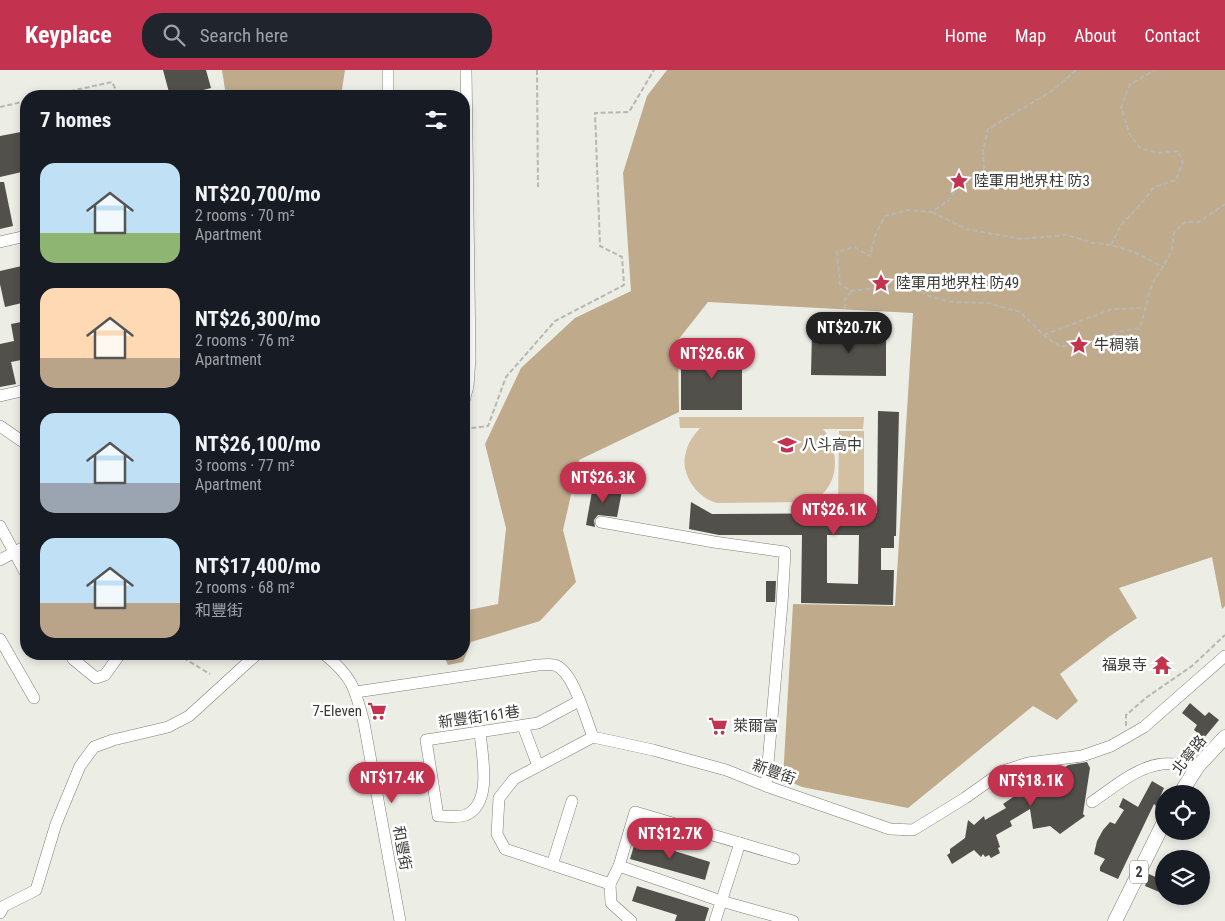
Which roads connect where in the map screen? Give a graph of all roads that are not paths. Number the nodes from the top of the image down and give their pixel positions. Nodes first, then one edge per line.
1 (388, 70) edge
2 (466, 70) edge
3 (388, 90) edge
4 (466, 90) edge
5 (20, 237) edge
6 (0, 242) edge
7 (20, 391) edge
8 (0, 396) edge
9 (0, 426) edge
10 (20, 440) edge
11 (600, 522) dead end
12 (0, 526) edge
13 (20, 549) edge
14 (14, 552) junction
15 (0, 560) edge
16 (20, 563) edge
17 (0, 639) edge
18 (1225, 656) edge
19 (75, 660) edge
20 (116, 660) edge
21 (250, 660) edge
22 (332, 660) edge
23 (356, 692) junction
24 (34, 698) dead end
25 (579, 701) junction
26 (523, 726) junction
27 (480, 732) junction
28 (594, 737) junction
29 (1225, 737) edge
30 (538, 766) junction
31 (1198, 766) junction
32 (1186, 785) edge
33 (766, 786) junction
34 (572, 801) dead end
35 (1092, 802) dead end
36 (1155, 840) edge
37 (740, 843) junction
38 (794, 859) dead end
39 (552, 865) junction
40 (619, 866) junction
41 (610, 884) junction
42 (721, 901) junction
43 (0, 913) edge
44 (400, 921) edge
45 (631, 921) edge
46 (715, 921) edge
47 (793, 921) edge
48 (1115, 921) edge

1 - 3 street
2 - 4 street
5 - 6 street
7 - 8 street
9 - 10 street
11 - 33 street
12 - 14 street
13 - 14 street
14 - 15 street
14 - 16 street
17 - 24 street
18 - 33 street, 新豐街
19 - 20 street
21 - 43 street
22 - 23 street
23 - 25 street
23 - 44 street, 和豐街
25 - 26 street, 新豐街161巷
25 - 28 street
26 - 27 street, 新豐街161巷
26 - 30 street
27 - 27 street, 新豐街161巷
28 - 30 street
28 - 33 street, 新豐街
29 - 31 main road, 北寧路
30 - 39 street
31 - 32 main road, 北寧路
31 - 35 street
34 - 39 street
36 - 48 main road, 2
37 - 38 street
37 - 40 street
37 - 42 street
39 - 41 street
40 - 41 street
40 - 42 street
41 - 45 street
42 - 46 street
42 - 47 street

